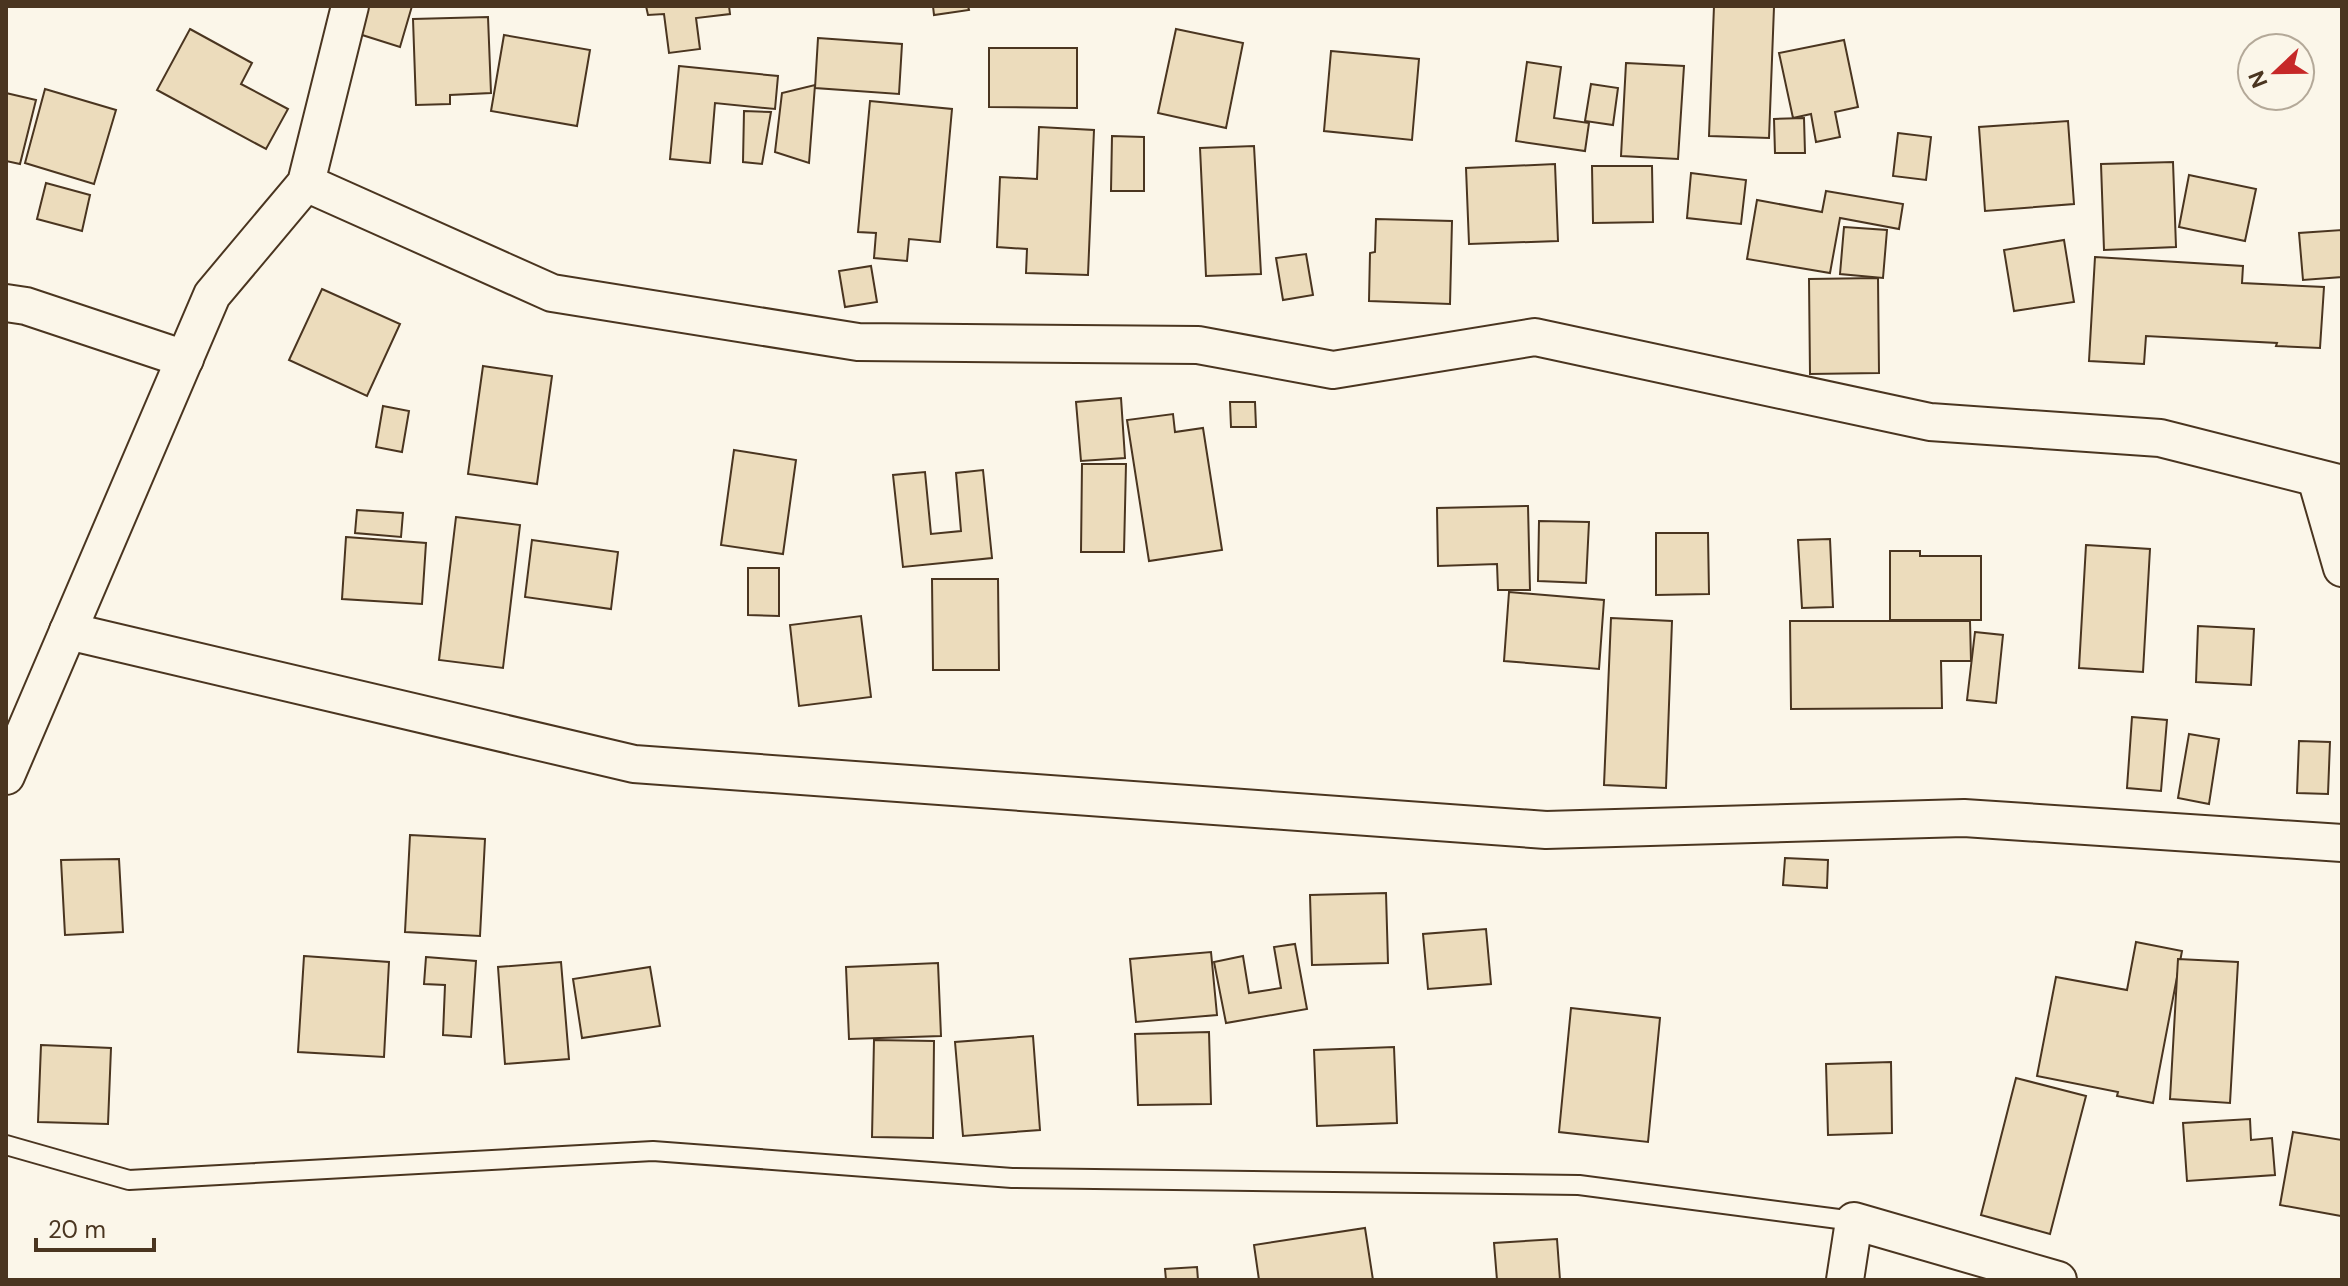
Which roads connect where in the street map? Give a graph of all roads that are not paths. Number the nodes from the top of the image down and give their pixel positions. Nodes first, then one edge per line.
1 (350, 6) edge
2 (306, 183) junction
3 (6, 303) edge
4 (185, 359) junction
5 (2329, 481) edge
6 (2342, 568) edge
7 (68, 631) junction
8 (6, 774) edge
9 (2342, 843) edge
10 (6, 1145) edge
11 (1854, 1221) junction
12 (1845, 1280) edge
13 (2058, 1280) edge

1 - 2 street
2 - 4 street
2 - 5 street
3 - 4 street
4 - 7 street
5 - 6 street
7 - 8 street
7 - 9 street
10 - 11 lane
11 - 12 street
11 - 13 street

